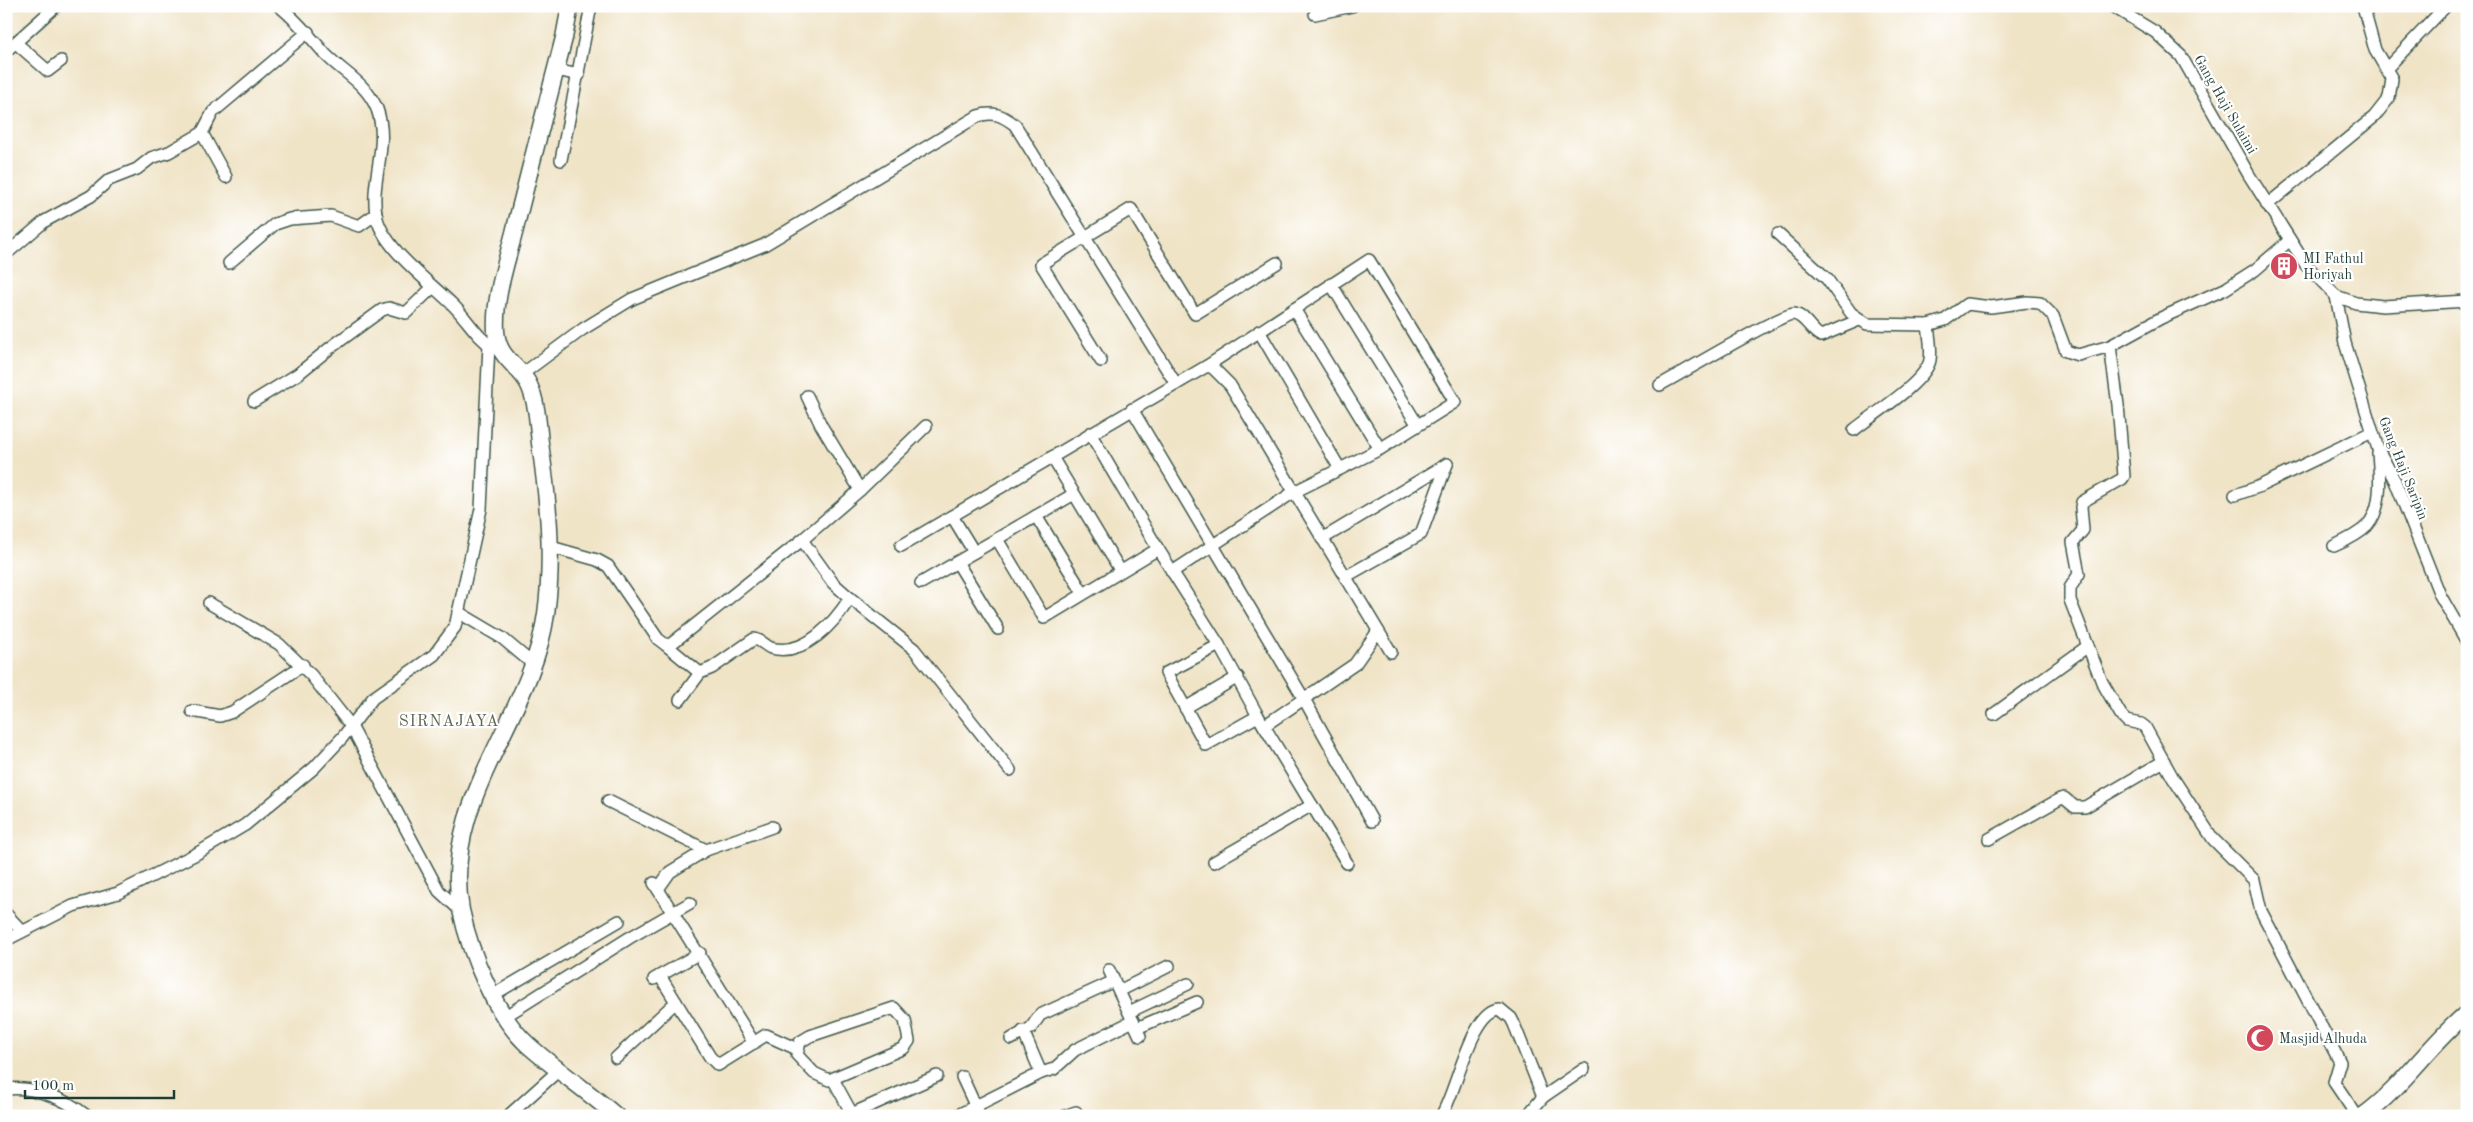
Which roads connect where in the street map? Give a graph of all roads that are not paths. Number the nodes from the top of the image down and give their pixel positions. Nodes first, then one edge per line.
1 (56, 6) edge
2 (279, 6) edge
3 (570, 6) edge
4 (591, 6) edge
5 (1352, 6) edge
6 (2112, 6) edge
7 (2363, 6) edge
8 (2446, 6) edge
9 (1315, 14) dead end
10 (308, 32) junction
11 (16, 43) junction
12 (6, 50) edge
13 (62, 61) dead end
14 (2387, 68) junction
15 (568, 73) junction
16 (202, 133) junction
17 (561, 160) dead end
18 (226, 177) dead end
19 (2267, 205) junction
20 (376, 214) junction
21 (1778, 234) dead end
22 (1086, 237) junction
23 (2290, 240) junction
24 (6, 254) edge
25 (1277, 262) dead end
26 (229, 263) dead end
27 (1330, 284) junction
28 (433, 288) junction
29 (2336, 296) junction
30 (2467, 301) edge
31 (1294, 309) junction
32 (1859, 320) junction
33 (1928, 325) junction
34 (1259, 331) junction
35 (2110, 346) junction
36 (496, 349) junction
37 (1100, 361) dead end
38 (1207, 366) junction
39 (522, 375) junction
40 (1176, 384) junction
41 (1660, 385) dead end
42 (807, 396) dead end
43 (254, 401) dead end
44 (1132, 409) junction
45 (1417, 424) junction
46 (926, 426) dead end
47 (1854, 430) dead end
48 (2372, 432) junction
49 (1090, 433) junction
50 (1380, 449) junction
51 (2378, 449) junction
52 (1052, 457) junction
53 (1340, 469) junction
54 (860, 490) junction
55 (1294, 492) junction
56 (1074, 494) junction
57 (2235, 495) dead end
58 (952, 516) junction
59 (1036, 516) junction
60 (997, 539) junction
61 (1322, 539) junction
62 (802, 540) junction
63 (901, 546) dead end
64 (1211, 546) junction
65 (2334, 546) dead end
66 (550, 547) junction
67 (1158, 549) junction
68 (974, 552) junction
69 (958, 562) junction
70 (1120, 570) junction
71 (1172, 572) junction
72 (1345, 577) junction
73 (921, 583) dead end
74 (1083, 593) junction
75 (850, 598) junction
76 (209, 603) dead end
77 (458, 612) junction
78 (998, 629) dead end
79 (1378, 631) junction
80 (2467, 642) edge
81 (1219, 644) junction
82 (666, 645) junction
83 (2088, 646) junction
84 (1391, 652) dead end
85 (533, 664) junction
86 (302, 665) junction
87 (700, 673) junction
88 (1238, 678) junction
89 (1304, 699) junction
90 (680, 700) dead end
91 (1185, 708) junction
92 (192, 711) dead end
93 (1994, 714) dead end
94 (1261, 721) junction
95 (351, 726) junction
96 (2164, 761) junction
97 (1010, 770) dead end
98 (608, 801) dead end
99 (1312, 806) junction
100 (1372, 821) dead end
101 (772, 827) dead end
102 (1989, 839) dead end
103 (706, 850) junction
104 (1214, 862) dead end
105 (1347, 863) dead end
106 (690, 903) dead end
107 (461, 911) junction
108 (673, 913) junction
109 (6, 914) edge
110 (22, 931) junction
111 (629, 938) junction
112 (6, 940) edge
113 (700, 953) junction
114 (1169, 966) dead end
115 (1114, 981) junction
116 (1188, 984) dead end
117 (493, 995) junction
118 (676, 1002) junction
119 (1197, 1002) dead end
120 (2467, 1013) edge
121 (504, 1017) junction
122 (1135, 1024) junction
123 (1024, 1031) junction
124 (1011, 1039) dead end
125 (754, 1043) junction
126 (797, 1049) junction
127 (616, 1058) dead end
128 (1584, 1069) dead end
129 (559, 1070) junction
130 (1041, 1073) junction
131 (937, 1076) dead end
132 (962, 1077) dead end
133 (833, 1079) junction
134 (6, 1089) edge
135 (1543, 1097) junction
136 (978, 1111) edge
137 (1076, 1112) dead end
138 (849, 1114) edge
139 (87, 1116) edge
140 (508, 1116) edge
141 (616, 1116) edge
142 (956, 1116) edge
143 (1065, 1116) edge
144 (1442, 1116) edge
145 (1527, 1116) edge
146 (2357, 1116) edge
147 (2363, 1116) edge

1 - 11 street
2 - 10 street
3 - 15 street
4 - 15 street
5 - 9 street
6 - 19 street, Gang Haji Sulaimi
7 - 14 street
8 - 14 street
10 - 16 street
10 - 20 street
11 - 12 street
11 - 13 street
14 - 19 street
15 - 17 street
15 - 36 street
16 - 18 street
16 - 24 street
19 - 23 street, Gang Haji Sulaimi
20 - 26 street
20 - 28 street
21 - 32 street
22 - 25 street
22 - 37 street
22 - 39 street
22 - 40 street
23 - 29 street, Gang Haji Sulaimi
23 - 35 street
27 - 31 street
27 - 45 street
27 - 45 street
28 - 36 street
28 - 43 street
29 - 30 street
29 - 48 street, Gang Haji Saripin
31 - 34 street
31 - 50 street
32 - 33 street
32 - 41 street
33 - 35 street
33 - 47 street
34 - 38 street
34 - 53 street
35 - 83 street
36 - 39 street
36 - 77 street
38 - 40 street
38 - 55 street
39 - 66 street
40 - 44 street
42 - 54 street
44 - 49 street
44 - 64 street
45 - 50 street
46 - 54 street
48 - 51 street, Gang Haji Saripin
48 - 57 street
49 - 52 street
49 - 67 street
50 - 53 street
51 - 65 street
51 - 80 street, Gang Haji Saripin
52 - 56 street
52 - 58 street
53 - 55 street
54 - 62 street
55 - 61 street
55 - 64 street
56 - 59 street
56 - 70 street
58 - 63 street
58 - 68 street
59 - 60 street
59 - 74 street
60 - 68 street
60 - 74 street
61 - 72 street
61 - 72 street
62 - 75 street
62 - 82 street
64 - 71 street
64 - 89 street
66 - 82 street
66 - 85 street
67 - 70 street
67 - 71 street
68 - 69 street
69 - 73 street
69 - 78 street
70 - 74 street
71 - 81 street
72 - 79 street
75 - 87 street
75 - 97 street
76 - 86 street
77 - 85 street
77 - 95 street
79 - 84 street
79 - 89 street
81 - 88 street
81 - 91 street
82 - 87 street
83 - 93 street
83 - 96 street
85 - 107 street
86 - 92 street
86 - 95 street
87 - 90 street
88 - 91 street
88 - 94 street
89 - 94 street
89 - 100 street
91 - 94 street
94 - 99 street
95 - 107 street
95 - 110 street
96 - 102 street
96 - 146 street
98 - 103 street
99 - 104 street
99 - 105 street
101 - 103 street
103 - 108 street
106 - 108 street
107 - 117 street
108 - 111 street
108 - 113 street
109 - 110 street
110 - 112 street
111 - 117 street
111 - 121 street
113 - 118 street
113 - 125 street
114 - 115 street
115 - 122 street
115 - 123 street
116 - 122 street
117 - 121 street
118 - 125 street
118 - 127 street
119 - 122 street
120 - 147 street
121 - 129 street
122 - 130 street
123 - 124 street
123 - 130 street
125 - 126 street
126 - 133 street
126 - 133 street
128 - 135 street
129 - 140 street
129 - 141 street
130 - 136 street
131 - 138 street
132 - 136 street
133 - 138 street
134 - 139 street
135 - 144 street
135 - 145 street
136 - 142 street
137 - 143 street

